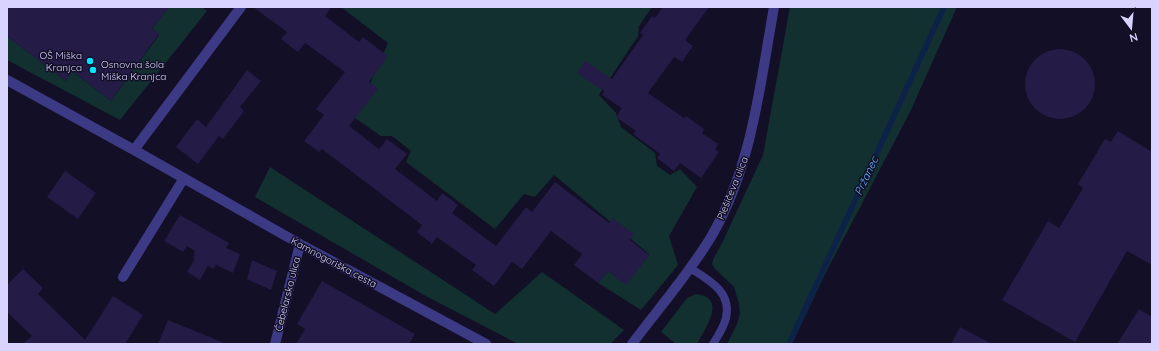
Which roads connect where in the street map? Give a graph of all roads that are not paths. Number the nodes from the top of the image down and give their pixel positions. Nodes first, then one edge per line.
1 (241, 7) edge
2 (774, 7) edge
3 (7, 80) edge
4 (134, 150) junction
5 (184, 178) junction
6 (300, 244) junction
7 (690, 268) junction
8 (123, 276) dead end
9 (275, 344) edge
10 (486, 344) edge
11 (632, 344) edge
12 (713, 344) edge

1 - 4 street
2 - 7 street, Plešičeva ulica
3 - 4 street, Kamnogoriška cesta
4 - 5 street, Kamnogoriška cesta
5 - 6 street, Kamnogoriška cesta
5 - 8 street
6 - 9 street, Čebelarska ulica
6 - 10 street, Kamnogoriška cesta
7 - 11 street, Plešičeva ulica
7 - 12 lane

